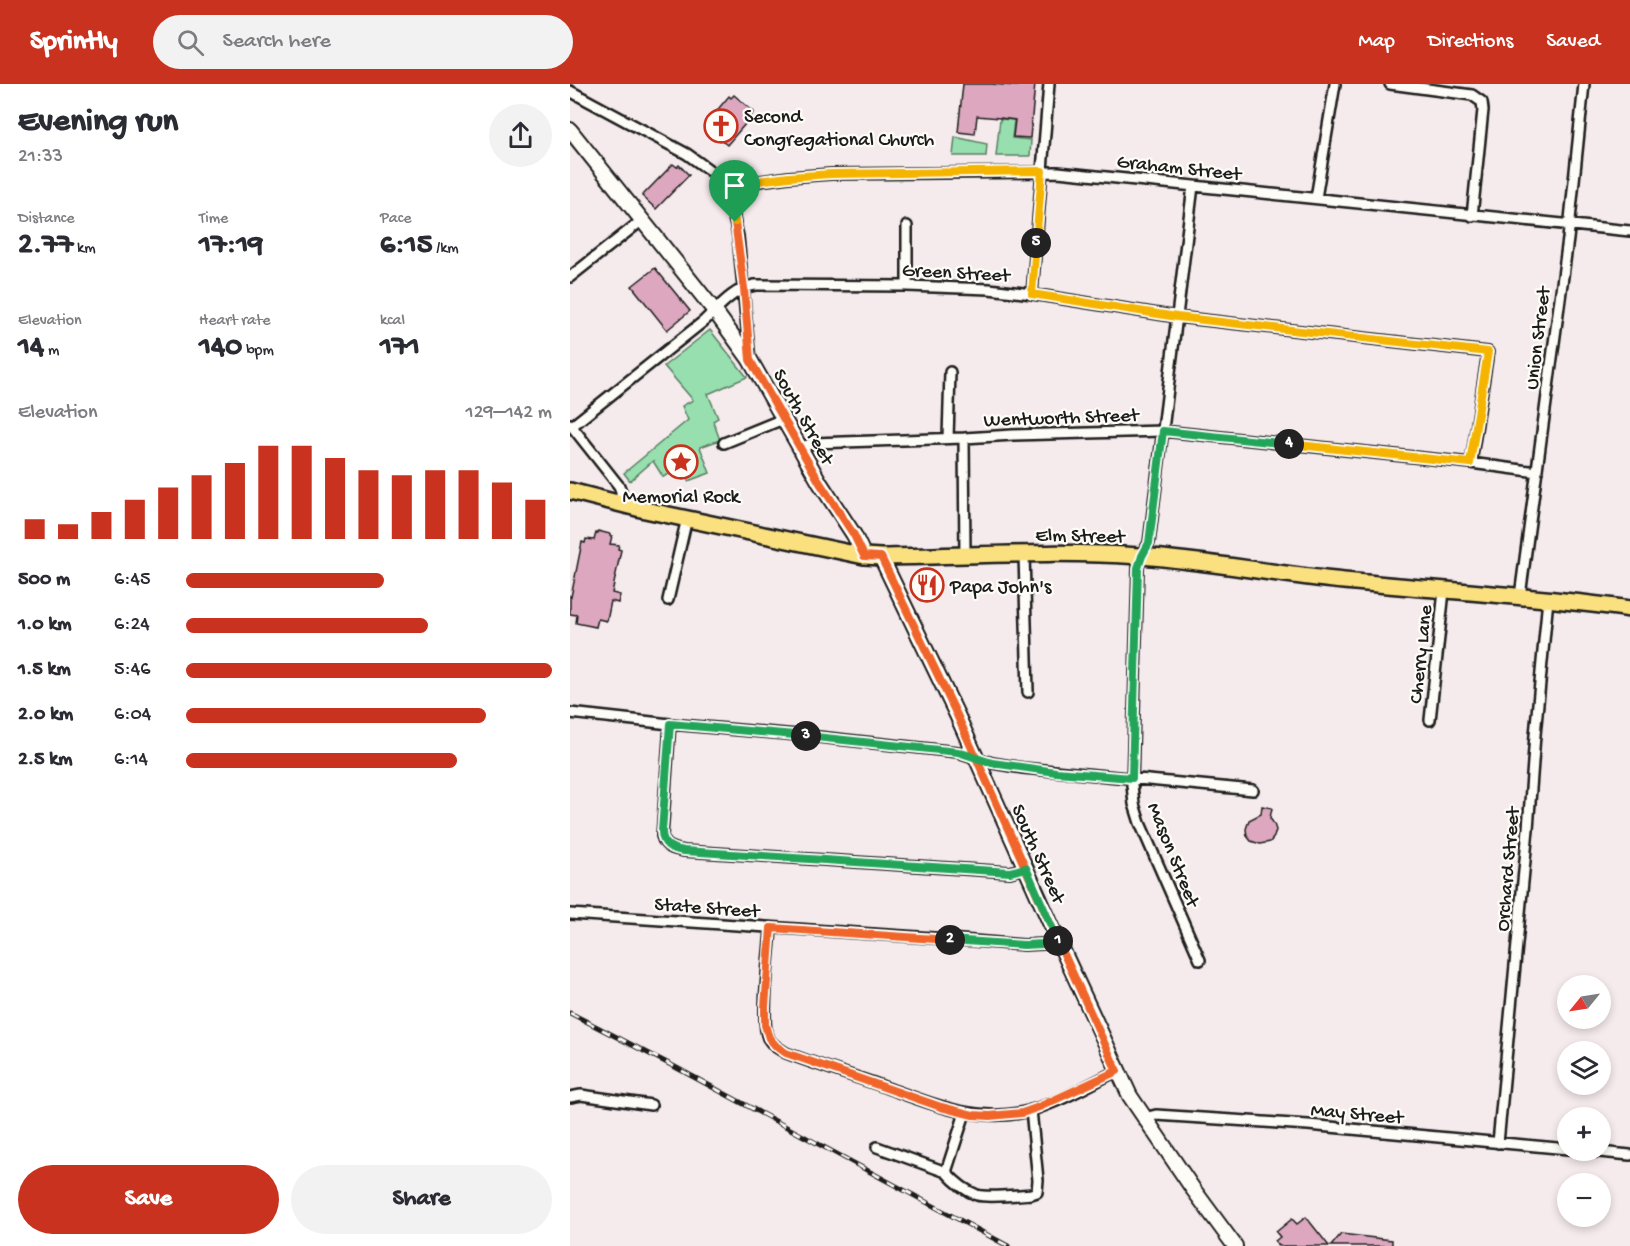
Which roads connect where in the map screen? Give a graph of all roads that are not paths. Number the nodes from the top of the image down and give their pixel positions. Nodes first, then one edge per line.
1 (1049, 84) edge
2 (1335, 84) edge
3 (1390, 84) edge
4 (1584, 84) edge
5 (570, 91) edge
6 (570, 130) edge
7 (1042, 171) junction
8 (724, 186) junction
9 (1193, 186) junction
10 (1316, 198) junction
11 (1472, 216) junction
12 (641, 221) junction
13 (1569, 225) junction
14 (907, 226) dead end
15 (1630, 231) edge
16 (570, 277) edge
17 (908, 286) junction
18 (744, 288) junction
19 (1032, 294) junction
20 (714, 310) junction
21 (1177, 317) junction
22 (750, 360) junction
23 (950, 372) dead end
24 (783, 419) junction
25 (571, 425) edge
26 (1163, 431) junction
27 (948, 438) junction
28 (964, 438) junction
29 (724, 443) dead end
30 (800, 448) junction
31 (1470, 463) junction
32 (1537, 472) junction
33 (570, 491) edge
34 (621, 505) junction
35 (687, 519) junction
36 (965, 555) junction
37 (1024, 555) junction
38 (864, 556) junction
39 (1142, 556) junction
40 (881, 557) junction
41 (1444, 591) junction
42 (1520, 596) junction
43 (1548, 599) junction
44 (668, 600) dead end
45 (1630, 609) edge
46 (1028, 692) dead end
47 (570, 713) edge
48 (1430, 720) dead end
49 (670, 724) junction
50 (975, 756) junction
51 (1132, 778) junction
52 (1253, 790) dead end
53 (1026, 868) junction
54 (570, 914) edge
55 (771, 928) junction
56 (1057, 939) junction
57 (1200, 960) dead end
58 (1117, 1071) junction
59 (570, 1097) edge
60 (651, 1105) dead end
61 (1031, 1110) junction
62 (965, 1113) junction
63 (1144, 1118) junction
64 (1498, 1143) junction
65 (877, 1147) dead end
66 (1557, 1148) edge
67 (1611, 1153) edge
68 (1630, 1155) edge
69 (946, 1172) junction
70 (1235, 1246) edge

1 - 7 street
2 - 10 street
3 - 11 street
4 - 13 street, Union Street
5 - 8 street
6 - 12 street, South Street
7 - 8 street, Graham Street
7 - 9 street, Graham Street
7 - 19 street
8 - 18 street
9 - 10 street, Graham Street
9 - 21 street, Mason Street
10 - 11 street, Graham Street
11 - 13 street, Graham Street
12 - 16 street
12 - 20 street, South Street
13 - 15 street, Graham Street
13 - 32 street, Union Street
14 - 17 street
17 - 18 street, Green Street
17 - 19 street, Green Street
18 - 20 street, Green Street
18 - 22 street
19 - 21 street, Green Street
20 - 22 street, South Street
20 - 25 street, Green Street
21 - 26 street, Mason Street
21 - 31 street, Green Street
22 - 24 street, South Street
23 - 27 street
24 - 29 street
24 - 30 street, South Street
25 - 34 street
26 - 28 street, Wentworth Street
26 - 31 street, Wentworth Street
26 - 39 street, Mason Street
27 - 28 street, Wentworth Street
27 - 30 street, Wentworth Street
28 - 36 street
30 - 38 street, South Street
31 - 32 street, Wentworth Street
32 - 42 street, Union Street
33 - 34 main road, Elm Street
34 - 35 main road, Elm Street
35 - 38 main road, Elm Street
35 - 44 street
36 - 37 main road, Elm Street
36 - 40 main road, Elm Street
37 - 39 main road, Elm Street
37 - 46 street
38 - 40 main road, Elm Street
39 - 41 main road, Elm Street
39 - 51 street, Mason Street
40 - 50 street, South Street
41 - 42 main road, Elm Street
41 - 48 street, Cherry Lane
42 - 43 main road, Elm Street
43 - 45 main road, Elm Street
43 - 64 street, Orchard Street
47 - 49 street
49 - 50 street
49 - 53 street
50 - 51 street
50 - 53 street, South Street
51 - 52 street
51 - 57 street, Mason Street
53 - 56 street, South Street
54 - 55 street, State Street
55 - 56 street, State Street
55 - 62 street
56 - 58 street, South Street
58 - 61 street
58 - 63 street, South Street
59 - 60 street
61 - 62 street
61 - 69 street
62 - 69 street
63 - 64 street, May Street
63 - 70 street, South Street
64 - 66 street, May Street
65 - 69 street
67 - 68 street

